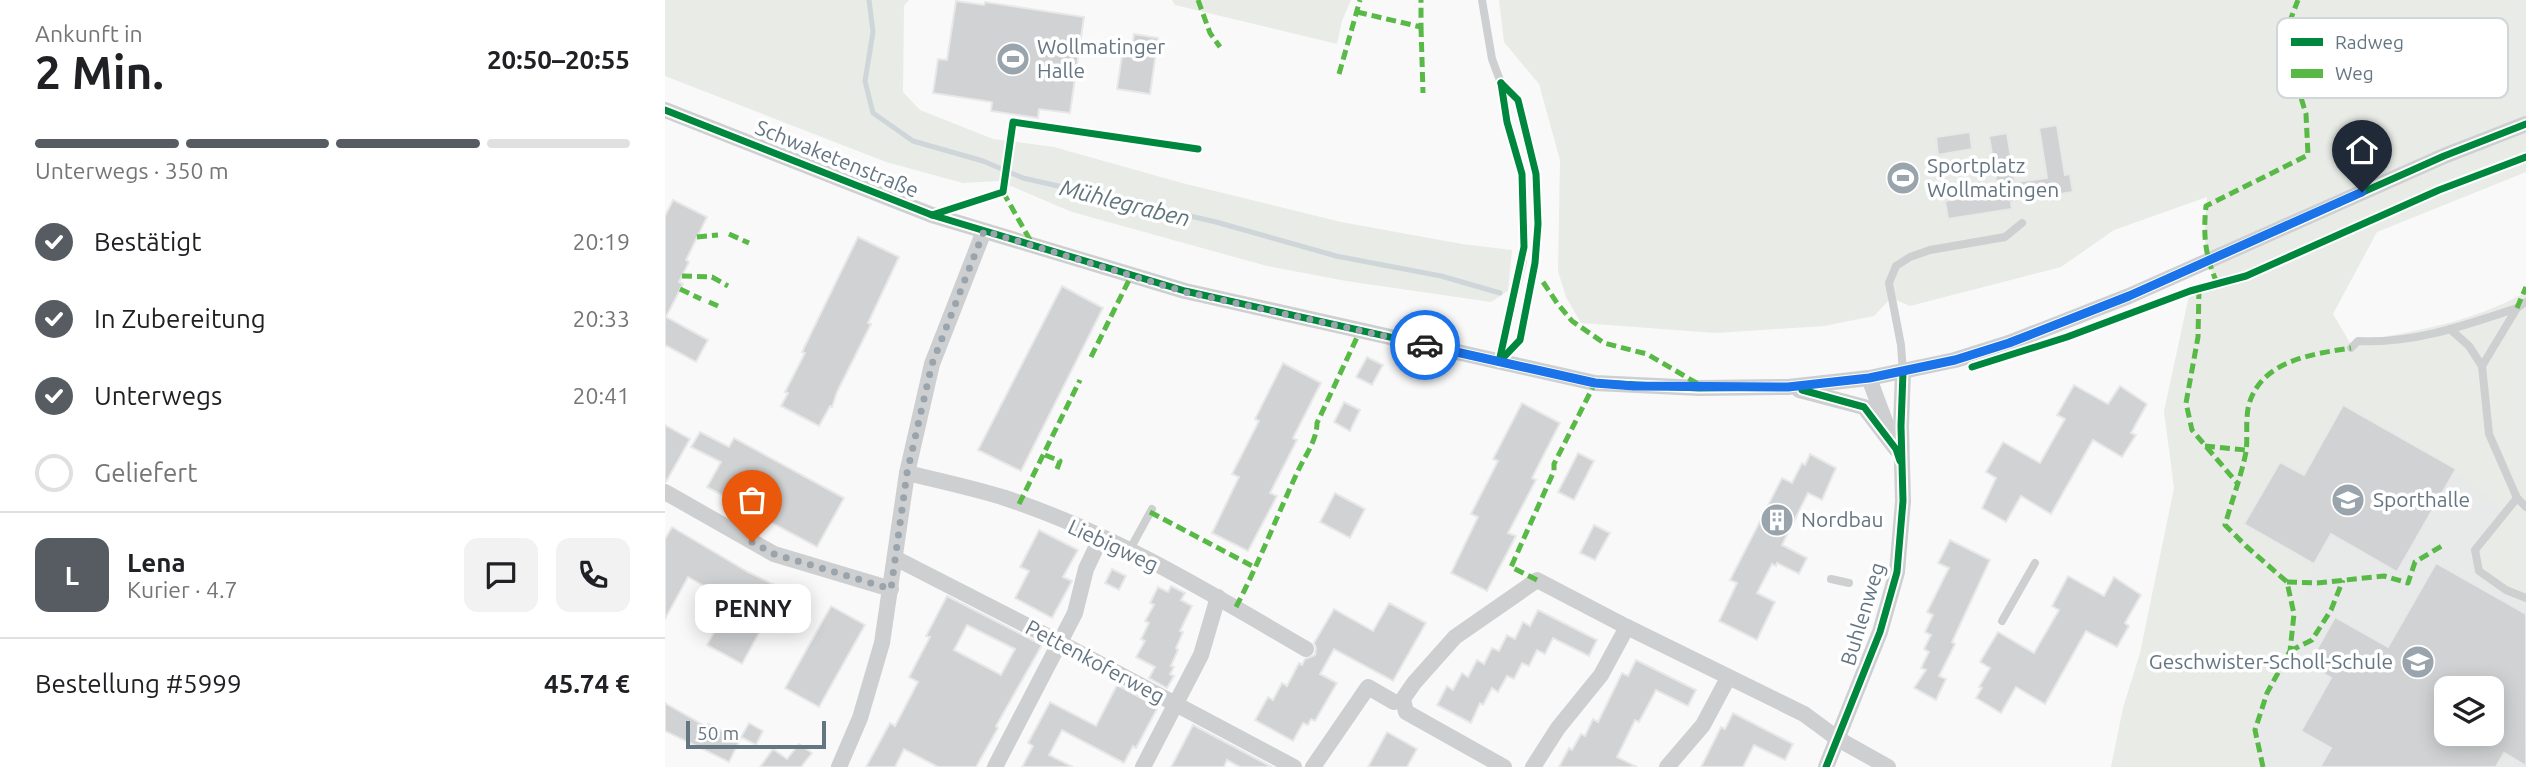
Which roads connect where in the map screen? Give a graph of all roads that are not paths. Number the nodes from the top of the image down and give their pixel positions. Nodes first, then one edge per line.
1 (1482, 0) edge
2 (665, 110) edge
3 (2526, 124) edge
4 (2022, 223) dead end
5 (984, 231) junction
6 (2526, 302) edge
7 (2518, 308) junction
8 (2450, 329) junction
9 (2351, 348) dead end
10 (1499, 362) junction
11 (2482, 366) junction
12 (1903, 372) junction
13 (1869, 378) junction
14 (1788, 387) junction
15 (1898, 457) junction
16 (907, 473) junction
17 (665, 492) edge
18 (2517, 498) junction
19 (2526, 507) edge
20 (1152, 509) dead end
21 (1101, 537) junction
22 (1129, 551) junction
23 (895, 558) junction
24 (2035, 563) dead end
25 (1831, 579) dead end
26 (1849, 583) dead end
27 (891, 589) junction
28 (1218, 597) junction
29 (2526, 598) edge
30 (2002, 621) dead end
31 (1626, 627) junction
32 (1059, 642) junction
33 (1306, 649) dead end
34 (1728, 678) junction
35 (1399, 701) junction
36 (1175, 706) junction
37 (1838, 739) junction
38 (839, 767) edge
39 (995, 767) edge
40 (1143, 767) edge
41 (1294, 767) edge
42 (1313, 767) edge
43 (1504, 767) edge
44 (1533, 767) edge
45 (1667, 767) edge
46 (1826, 767) edge
47 (1888, 767) edge

1 - 10 lane
2 - 5 street, Schwaketenstraße
3 - 12 street, Schwaketenstraße
4 - 12 lane
5 - 10 street, Schwaketenstraße
5 - 16 street
6 - 7 lane
7 - 8 lane
7 - 11 lane
8 - 9 lane
8 - 11 lane
10 - 14 street, Schwaketenstraße
11 - 18 lane
12 - 13 street, Schwaketenstraße
12 - 15 street, Buhlenweg
13 - 14 street, Schwaketenstraße
13 - 15 street, Buhlenweg
14 - 15 street
15 - 37 street, Buhlenweg
16 - 21 street, Liebigweg
16 - 23 street
17 - 27 street
18 - 19 lane
18 - 29 lane
20 - 22 lane
21 - 22 street, Liebigweg
21 - 32 street
22 - 28 street, Liebigweg
23 - 27 street
23 - 32 street, Pettenkoferweg
24 - 30 lane
25 - 26 lane
27 - 38 street
28 - 33 street, Liebigweg
28 - 36 street
31 - 34 street
31 - 35 street
31 - 44 street
32 - 36 street, Pettenkoferweg
32 - 39 street
34 - 37 street
34 - 45 street
35 - 42 street
35 - 43 street
36 - 40 street
36 - 41 street, Pettenkoferweg
37 - 46 street, Buhlenweg
37 - 47 street

